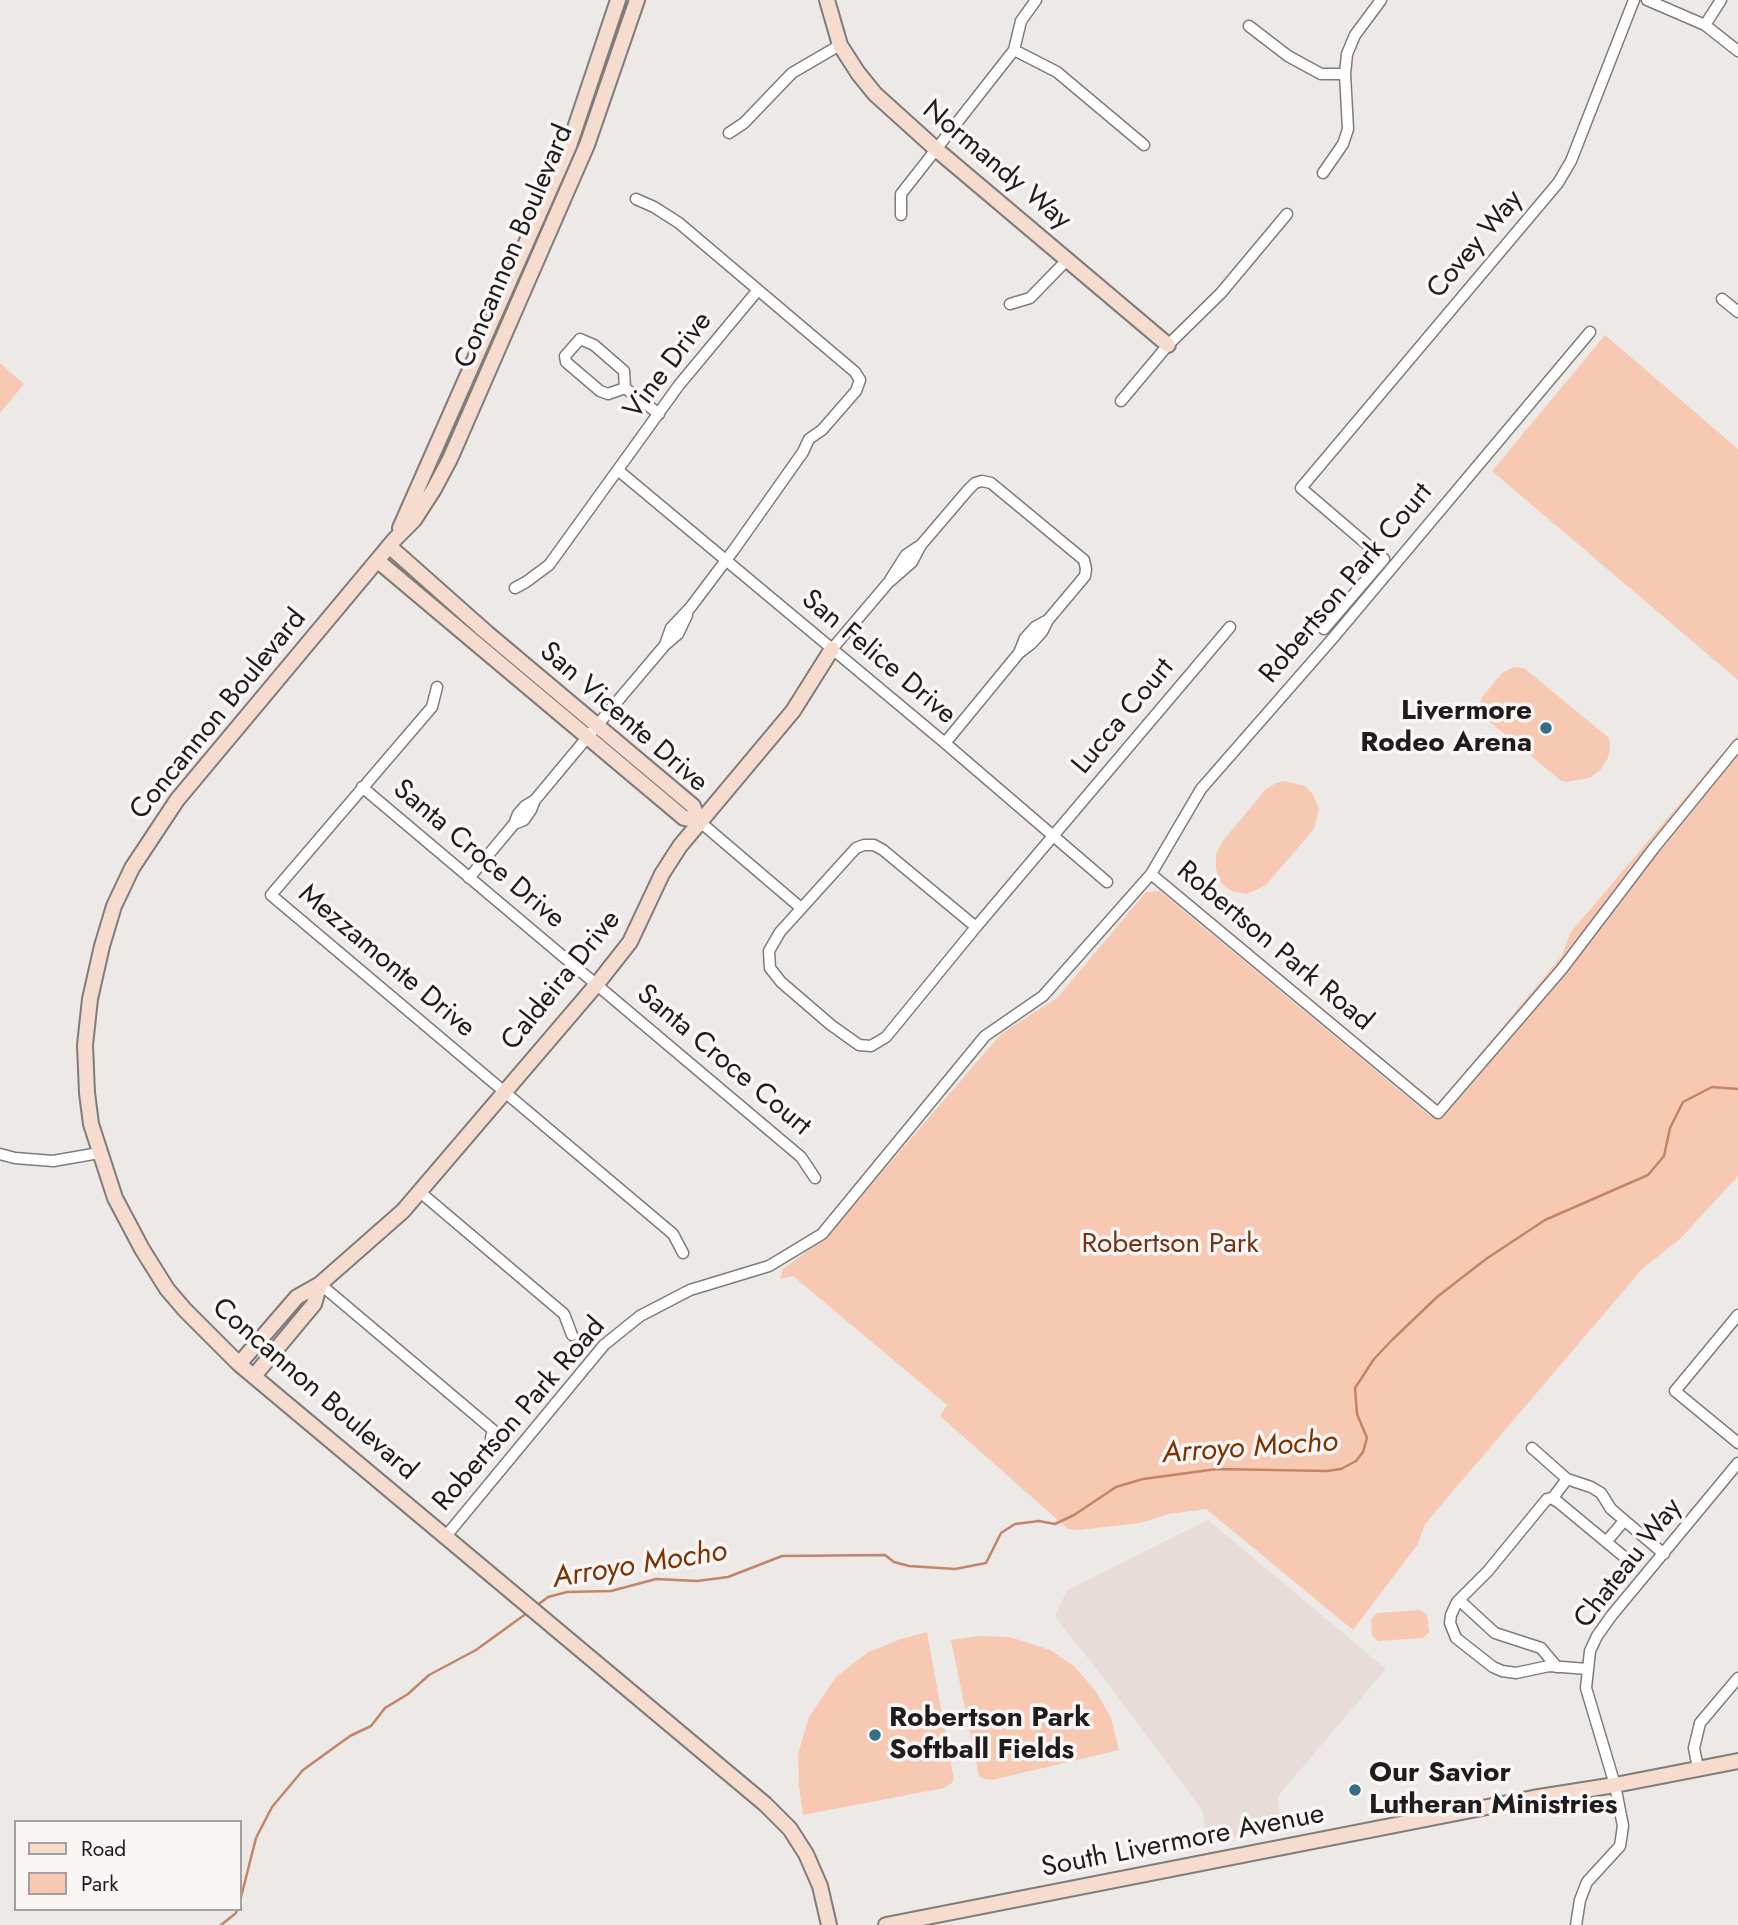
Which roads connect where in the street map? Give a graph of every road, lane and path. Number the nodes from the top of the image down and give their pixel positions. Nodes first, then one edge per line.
1 (618, 0) edge
2 (637, 0) edge
3 (827, 0) edge
4 (1036, 0) edge
5 (1381, 0) edge
6 (1634, 0) edge
7 (1647, 0) edge
8 (1721, 0) edge
9 (1705, 25) junction
10 (1249, 26) dead end
11 (840, 45) junction
12 (1014, 50) junction
13 (1738, 51) edge
14 (1345, 74) junction
15 (729, 133) dead end
16 (1144, 145) dead end
17 (937, 150) junction
18 (1323, 173) dead end
19 (636, 199) dead end
20 (1287, 214) dead end
21 (901, 215) dead end
22 (1068, 259) junction
23 (758, 290) junction
24 (1722, 299) dead end
25 (1010, 304) dead end
26 (1738, 312) edge
27 (1590, 332) dead end
28 (1168, 345) junction
29 (625, 388) junction
30 (1121, 401) dead end
31 (659, 414) junction
32 (619, 471) junction
33 (392, 542) junction
34 (378, 561) junction
35 (726, 561) junction
36 (515, 588) dead end
37 (1230, 626) dead end
38 (1324, 629) dead end
39 (832, 649) junction
40 (437, 687) dead end
41 (597, 726) junction
42 (587, 738) junction
43 (945, 743) junction
44 (1738, 745) edge
45 (362, 787) junction
46 (699, 821) junction
47 (1052, 836) junction
48 (1151, 874) junction
49 (469, 878) junction
50 (1107, 882) dead end
51 (801, 908) junction
52 (976, 927) junction
53 (597, 984) junction
54 (505, 1091) junction
55 (99, 1153) junction
56 (0, 1154) edge
57 (815, 1178) dead end
58 (420, 1192) junction
59 (684, 1253) dead end
60 (320, 1284) junction
61 (1738, 1315) edge
62 (572, 1335) dead end
63 (239, 1364) junction
64 (254, 1376) junction
65 (491, 1438) dead end
66 (1738, 1443) edge
67 (1532, 1448) dead end
68 (1738, 1462) edge
69 (1567, 1479) junction
70 (1552, 1499) junction
71 (1624, 1521) junction
72 (446, 1536) junction
73 (1606, 1542) junction
74 (1664, 1554) junction
75 (1628, 1560) dead end
76 (1459, 1600) junction
77 (1557, 1667) junction
78 (1587, 1670) junction
79 (1738, 1678) edge
80 (1738, 1761) edge
81 (1698, 1768) junction
82 (1615, 1785) junction
83 (829, 1925) edge
84 (886, 1925) edge
85 (1576, 1925) edge

1 - 33 main road, Concannon Boulevard
2 - 33 main road, Concannon Boulevard
3 - 11 main road, Normandy Way
4 - 12 street
5 - 14 street
6 - 38 street, Covey Way
7 - 9 street
8 - 9 street
9 - 13 street
10 - 14 street
11 - 15 street
11 - 17 main road, Normandy Way
12 - 16 street
12 - 17 street
14 - 18 street
17 - 21 street
17 - 22 main road, Normandy Way
19 - 23 street
20 - 28 street
22 - 25 street
22 - 28 main road, Normandy Way
23 - 31 street, Vine Drive
23 - 35 street
24 - 26 street
27 - 48 street, Robertson Park Court
28 - 30 street
29 - 29 street
29 - 31 street
31 - 32 street, Vine Drive
32 - 35 street, San Felice Drive
32 - 36 street, Vine Drive
33 - 34 main road, Concannon Boulevard
33 - 41 main road, San Vicente Drive
34 - 42 main road, San Vicente Drive
34 - 55 main road, Concannon Boulevard
35 - 39 street, San Felice Drive
35 - 41 street
37 - 47 street, Lucca Court
39 - 43 street, San Felice Drive
39 - 43 street
39 - 46 main road, Caldeira Drive
40 - 45 street
41 - 42 street
41 - 46 main road, San Vicente Drive
42 - 46 main road, San Vicente Drive
42 - 49 street
43 - 47 street, San Felice Drive
44 - 48 street, Robertson Park Road
45 - 49 street, Santa Croce Drive
45 - 54 street, Mezzamonte Drive
46 - 51 street
46 - 53 main road, Caldeira Drive
47 - 50 street, San Felice Drive
47 - 52 street, Lucca Court
48 - 72 street, Robertson Park Road
49 - 53 street, Santa Croce Drive
51 - 52 street
51 - 52 street
53 - 54 main road, Caldeira Drive
53 - 57 street, Santa Croce Court
54 - 58 main road, Caldeira Drive
54 - 59 street, Mezzamonte Drive
55 - 56 street
55 - 63 main road, Concannon Boulevard
58 - 60 main road, Caldeira Drive
58 - 62 street
60 - 63 main road, Caldeira Drive
60 - 64 main road, Caldeira Drive
60 - 65 street
61 - 66 street
63 - 64 main road, Concannon Boulevard
64 - 72 main road, Concannon Boulevard
67 - 69 street
68 - 74 street, Chateau Way
69 - 70 street
69 - 71 street
70 - 73 street
70 - 76 street
71 - 73 street
71 - 74 street
72 - 83 main road, Concannon Boulevard
73 - 75 street
74 - 78 street, Chateau Way
76 - 77 street
76 - 77 street
77 - 78 street
78 - 82 street, Chateau Way
79 - 81 street
80 - 81 main road, South Livermore Avenue
81 - 82 main road, South Livermore Avenue
82 - 84 main road, South Livermore Avenue
82 - 85 street, Chateau Way

